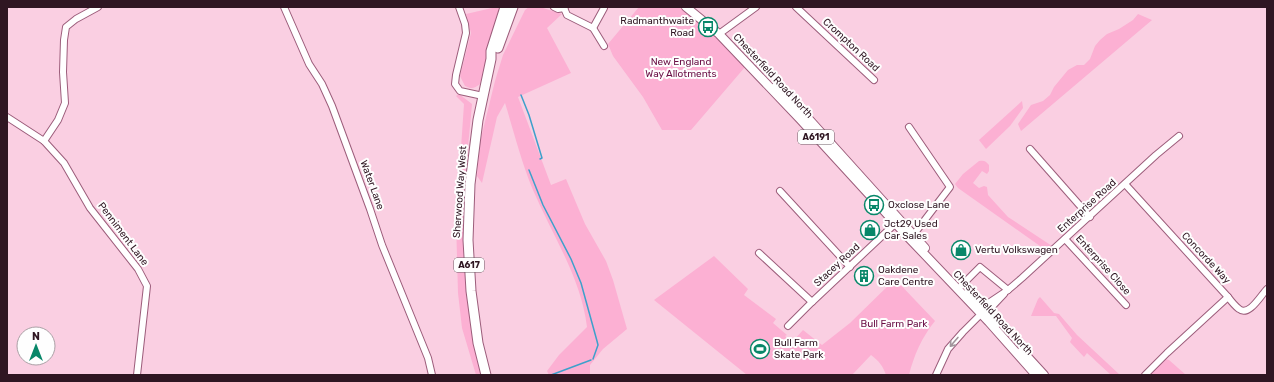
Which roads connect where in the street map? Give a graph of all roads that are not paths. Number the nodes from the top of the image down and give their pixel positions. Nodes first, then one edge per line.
1 (98, 7) edge
2 (284, 7) edge
3 (459, 7) edge
4 (505, 7) edge
5 (513, 7) edge
6 (554, 7) edge
7 (686, 7) edge
8 (696, 7) edge
9 (756, 7) edge
10 (796, 7) edge
11 (564, 8) edge
12 (604, 8) dead end
13 (593, 28) junction
14 (722, 32) junction
15 (604, 46) dead end
16 (492, 59) junction
17 (874, 80) dead end
18 (483, 96) junction
19 (7, 117) edge
20 (909, 127) dead end
21 (1179, 136) dead end
22 (44, 141) junction
23 (1030, 149) dead end
24 (1125, 184) junction
25 (780, 191) dead end
26 (1090, 217) junction
27 (898, 222) junction
28 (911, 237) junction
29 (1066, 239) junction
30 (759, 254) dead end
31 (850, 267) junction
32 (960, 286) junction
33 (1267, 289) edge
34 (1008, 290) junction
35 (1228, 297) junction
36 (812, 302) junction
37 (1126, 305) dead end
38 (984, 312) junction
39 (788, 326) dead end
40 (137, 375) edge
41 (432, 375) edge
42 (486, 375) edge
43 (936, 375) edge
44 (1036, 375) edge
45 (1044, 375) edge
46 (1145, 375) edge

1 - 22 street
2 - 41 street, Water Lane
3 - 18 street
4 - 16 highway, Sherwood Way West / A617
5 - 16 highway, Sherwood Way West / A617
6 - 11 street
7 - 14 main road, Chesterfield Road North / A6191
8 - 14 main road, Chesterfield Road North / A6191
9 - 14 street
10 - 17 street, Crompton Road
11 - 13 street
12 - 13 street
13 - 15 street
14 - 27 main road, Chesterfield Road North / A6191
16 - 18 highway, Sherwood Way West / A617
18 - 42 highway, Sherwood Way West / A617
19 - 22 street, Penniment Lane
20 - 28 street
21 - 24 street, Enterprise Road
22 - 40 street, Penniment Lane
23 - 26 street
24 - 26 street, Enterprise Road
24 - 35 street, Concorde Way
25 - 31 street
26 - 29 street, Enterprise Road
27 - 28 main road, Chesterfield Road North / A6191
27 - 31 street, Stacey Road
28 - 32 main road, Chesterfield Road North / A6191
28 - 38 main road, Chesterfield Road North / A6191
29 - 34 street, Enterprise Road
29 - 37 street, Enterprise Close
30 - 36 street
31 - 36 street, Stacey Road
32 - 34 street
32 - 38 main road, Chesterfield Road North / A6191
33 - 35 street
34 - 38 street, Enterprise Road
35 - 46 street, Concorde Way
36 - 39 street, Stacey Road
38 -> 43 street, Enterprise Road
38 - 44 main road, Chesterfield Road North / A6191
38 - 45 main road, Chesterfield Road North / A6191

